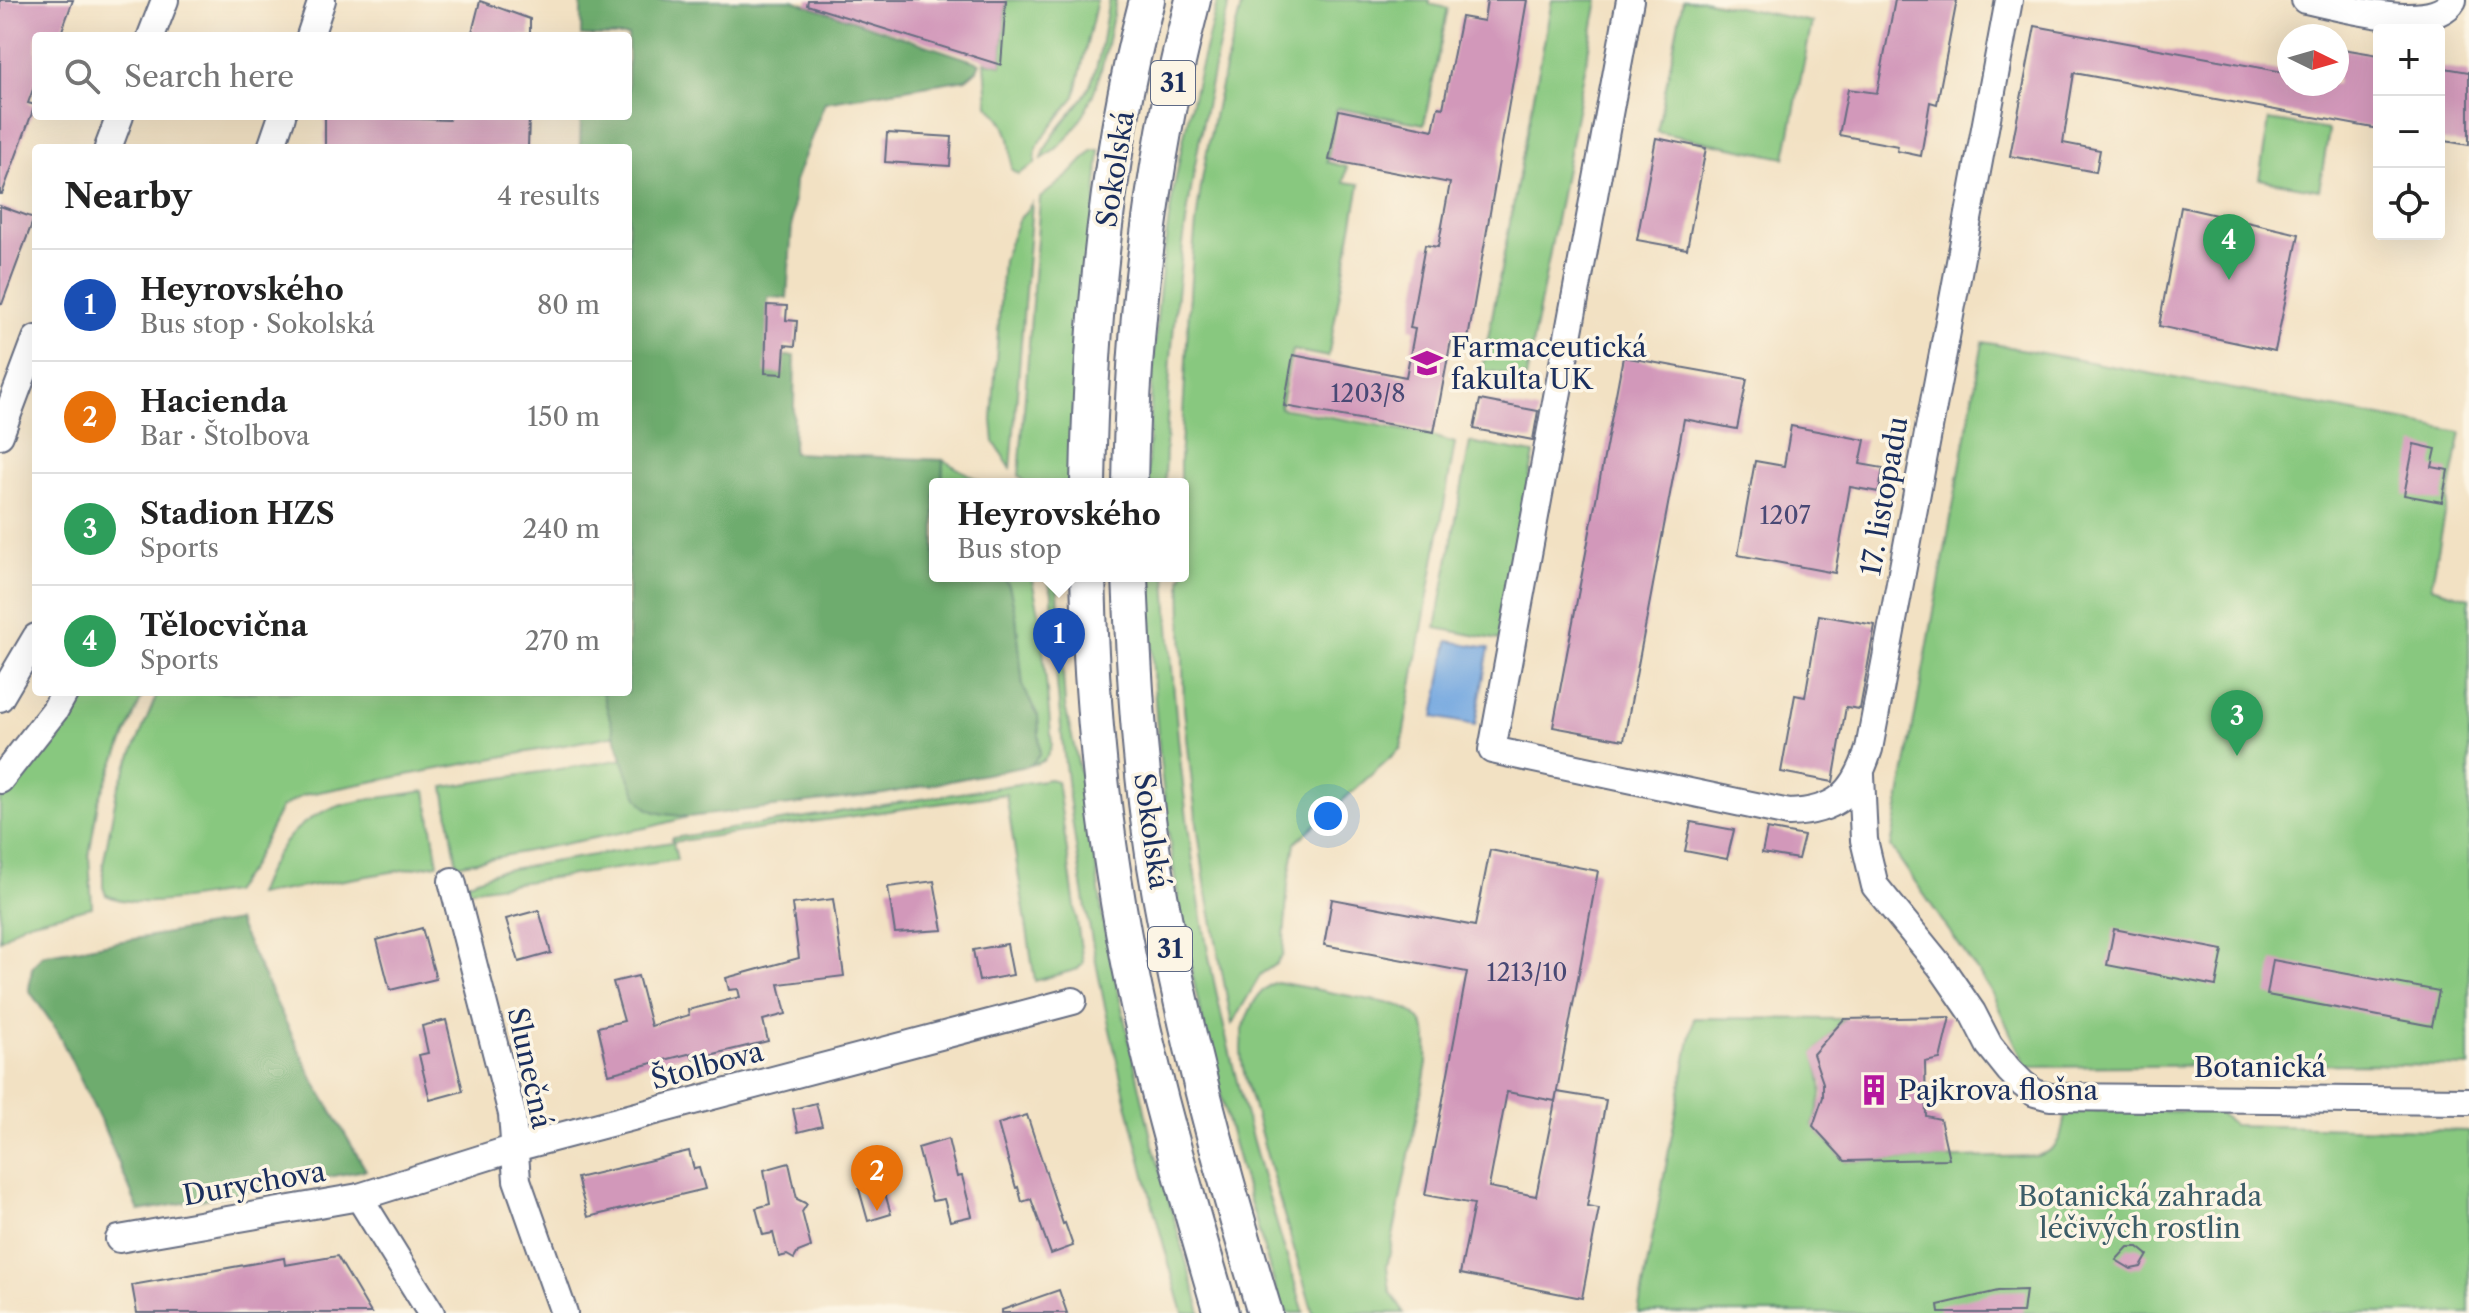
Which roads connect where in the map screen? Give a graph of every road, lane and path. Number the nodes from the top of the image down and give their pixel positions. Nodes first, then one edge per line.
1 (165, 0) edge
2 (311, 0) edge
3 (322, 0) edge
4 (1147, 0) edge
5 (1193, 0) edge
6 (1630, 0) edge
7 (2009, 0) edge
8 (2305, 0) edge
9 (2453, 0) edge
10 (153, 32) edge
11 (308, 32) edge
12 (310, 32) edge
13 (118, 120) edge
14 (281, 120) edge
15 (110, 144) edge
16 (272, 144) edge
17 (32, 350) edge
18 (0, 435) edge
19 (1088, 478) edge
20 (1130, 478) edge
21 (1088, 582) edge
22 (1130, 582) edge
23 (32, 644) edge
24 (62, 696) edge
25 (0, 698) edge
26 (1861, 775) junction
27 (0, 780) edge
28 (452, 881) dead end
29 (1073, 1001) dead end
30 (2469, 1101) edge
31 (515, 1148) junction
32 (359, 1197) junction
33 (119, 1239) dead end
34 (431, 1313) edge
35 (564, 1313) edge
36 (1221, 1313) edge
37 (1265, 1313) edge

1 - 10 street
2 - 11 street
3 - 12 street
4 - 19 main road, Sokolská / 31
5 - 20 main road, Sokolská / 31
6 - 26 street
7 - 26 street, 17. listopadu
8 - 9 street
13 - 15 street
14 - 16 street
17 - 18 street
21 - 36 main road, Sokolská / 31
22 - 37 main road, Sokolská / 31
23 - 25 street
24 - 27 street
26 - 30 street, Botanická
28 - 31 street, Slunečná
29 - 31 street, Štolbova
31 - 32 street, Štolbova
31 - 35 street, Slunečná
32 - 33 street, Durychova
32 - 34 street, Durychova

